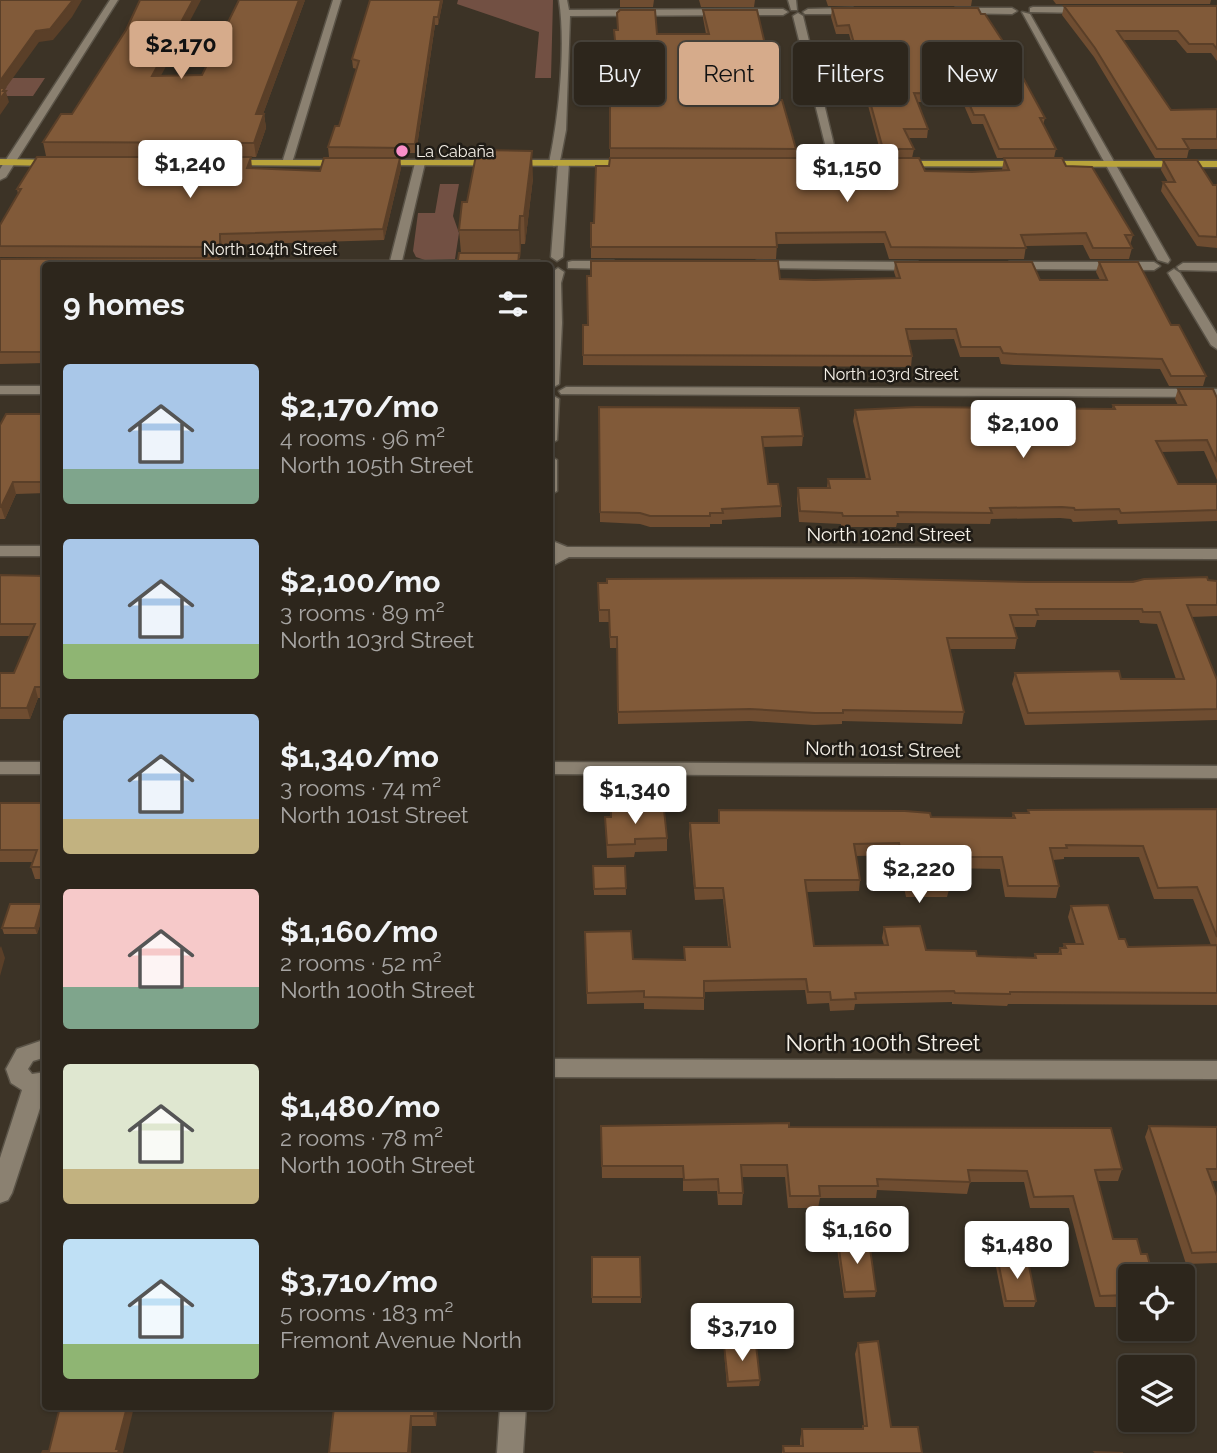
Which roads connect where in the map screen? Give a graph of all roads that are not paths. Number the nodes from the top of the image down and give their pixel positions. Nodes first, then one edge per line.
1 (114, 0) edge
2 (337, 0) edge
3 (563, 0) edge
4 (1022, 8) edge
5 (798, 9) edge
6 (1099, 10) edge
7 (862, 11) edge
8 (943, 11) edge
9 (564, 12) junction
10 (5, 162) edge
11 (64, 163) edge
12 (211, 163) edge
13 (288, 163) junction
14 (353, 163) edge
15 (366, 163) edge
16 (420, 163) junction
17 (559, 163) junction
18 (651, 163) edge
19 (768, 164) edge
20 (835, 164) junction
21 (1109, 164) junction
22 (1217, 164) edge
23 (0, 177) edge
24 (557, 257) junction
25 (396, 262) edge
26 (545, 262) edge
27 (1159, 263) junction
28 (572, 265) junction
29 (628, 265) edge
30 (739, 265) edge
31 (932, 266) edge
32 (1002, 266) edge
33 (553, 267) edge
34 (1217, 267) edge
35 (1178, 270) junction
36 (1217, 345) edge
37 (0, 390) edge
38 (42, 390) edge
39 (553, 392) edge
40 (1217, 393) edge
41 (0, 551) edge
42 (42, 551) edge
43 (553, 553) edge
44 (1217, 554) edge
45 (0, 768) edge
46 (42, 768) edge
47 (553, 768) edge
48 (1217, 772) edge
49 (42, 1049) edge
50 (8, 1066) edge
51 (553, 1068) edge
52 (1217, 1070) edge
53 (40, 1082) edge
54 (0, 1193) edge
55 (513, 1410) edge
56 (510, 1453) edge

1 - 10 street
2 - 13 street
3 - 9 street
4 - 6 street
4 - 8 street
4 - 21 street
5 - 7 street
5 - 9 street
5 - 20 street
9 - 17 street
10 - 11 main road
10 - 23 street
12 - 13 main road
13 - 14 main road
15 - 16 main road
16 - 17 main road
16 - 25 street
17 - 18 main road
17 - 24 street
19 - 20 main road
20 - 21 main road
21 - 22 main road
21 - 27 street
24 - 26 street
24 - 28 street
27 - 32 street
27 - 35 street
28 - 29 street
28 - 33 street
30 - 31 street
34 - 35 street
35 - 36 street
37 - 38 street
39 - 40 street, North 103rd Street
41 - 42 street
43 - 44 street, North 102nd Street
45 - 46 street
47 - 48 street, North 101st Street
49 - 50 street
50 - 53 street
51 - 52 street, North 100th Street
53 - 54 street
55 - 56 street

